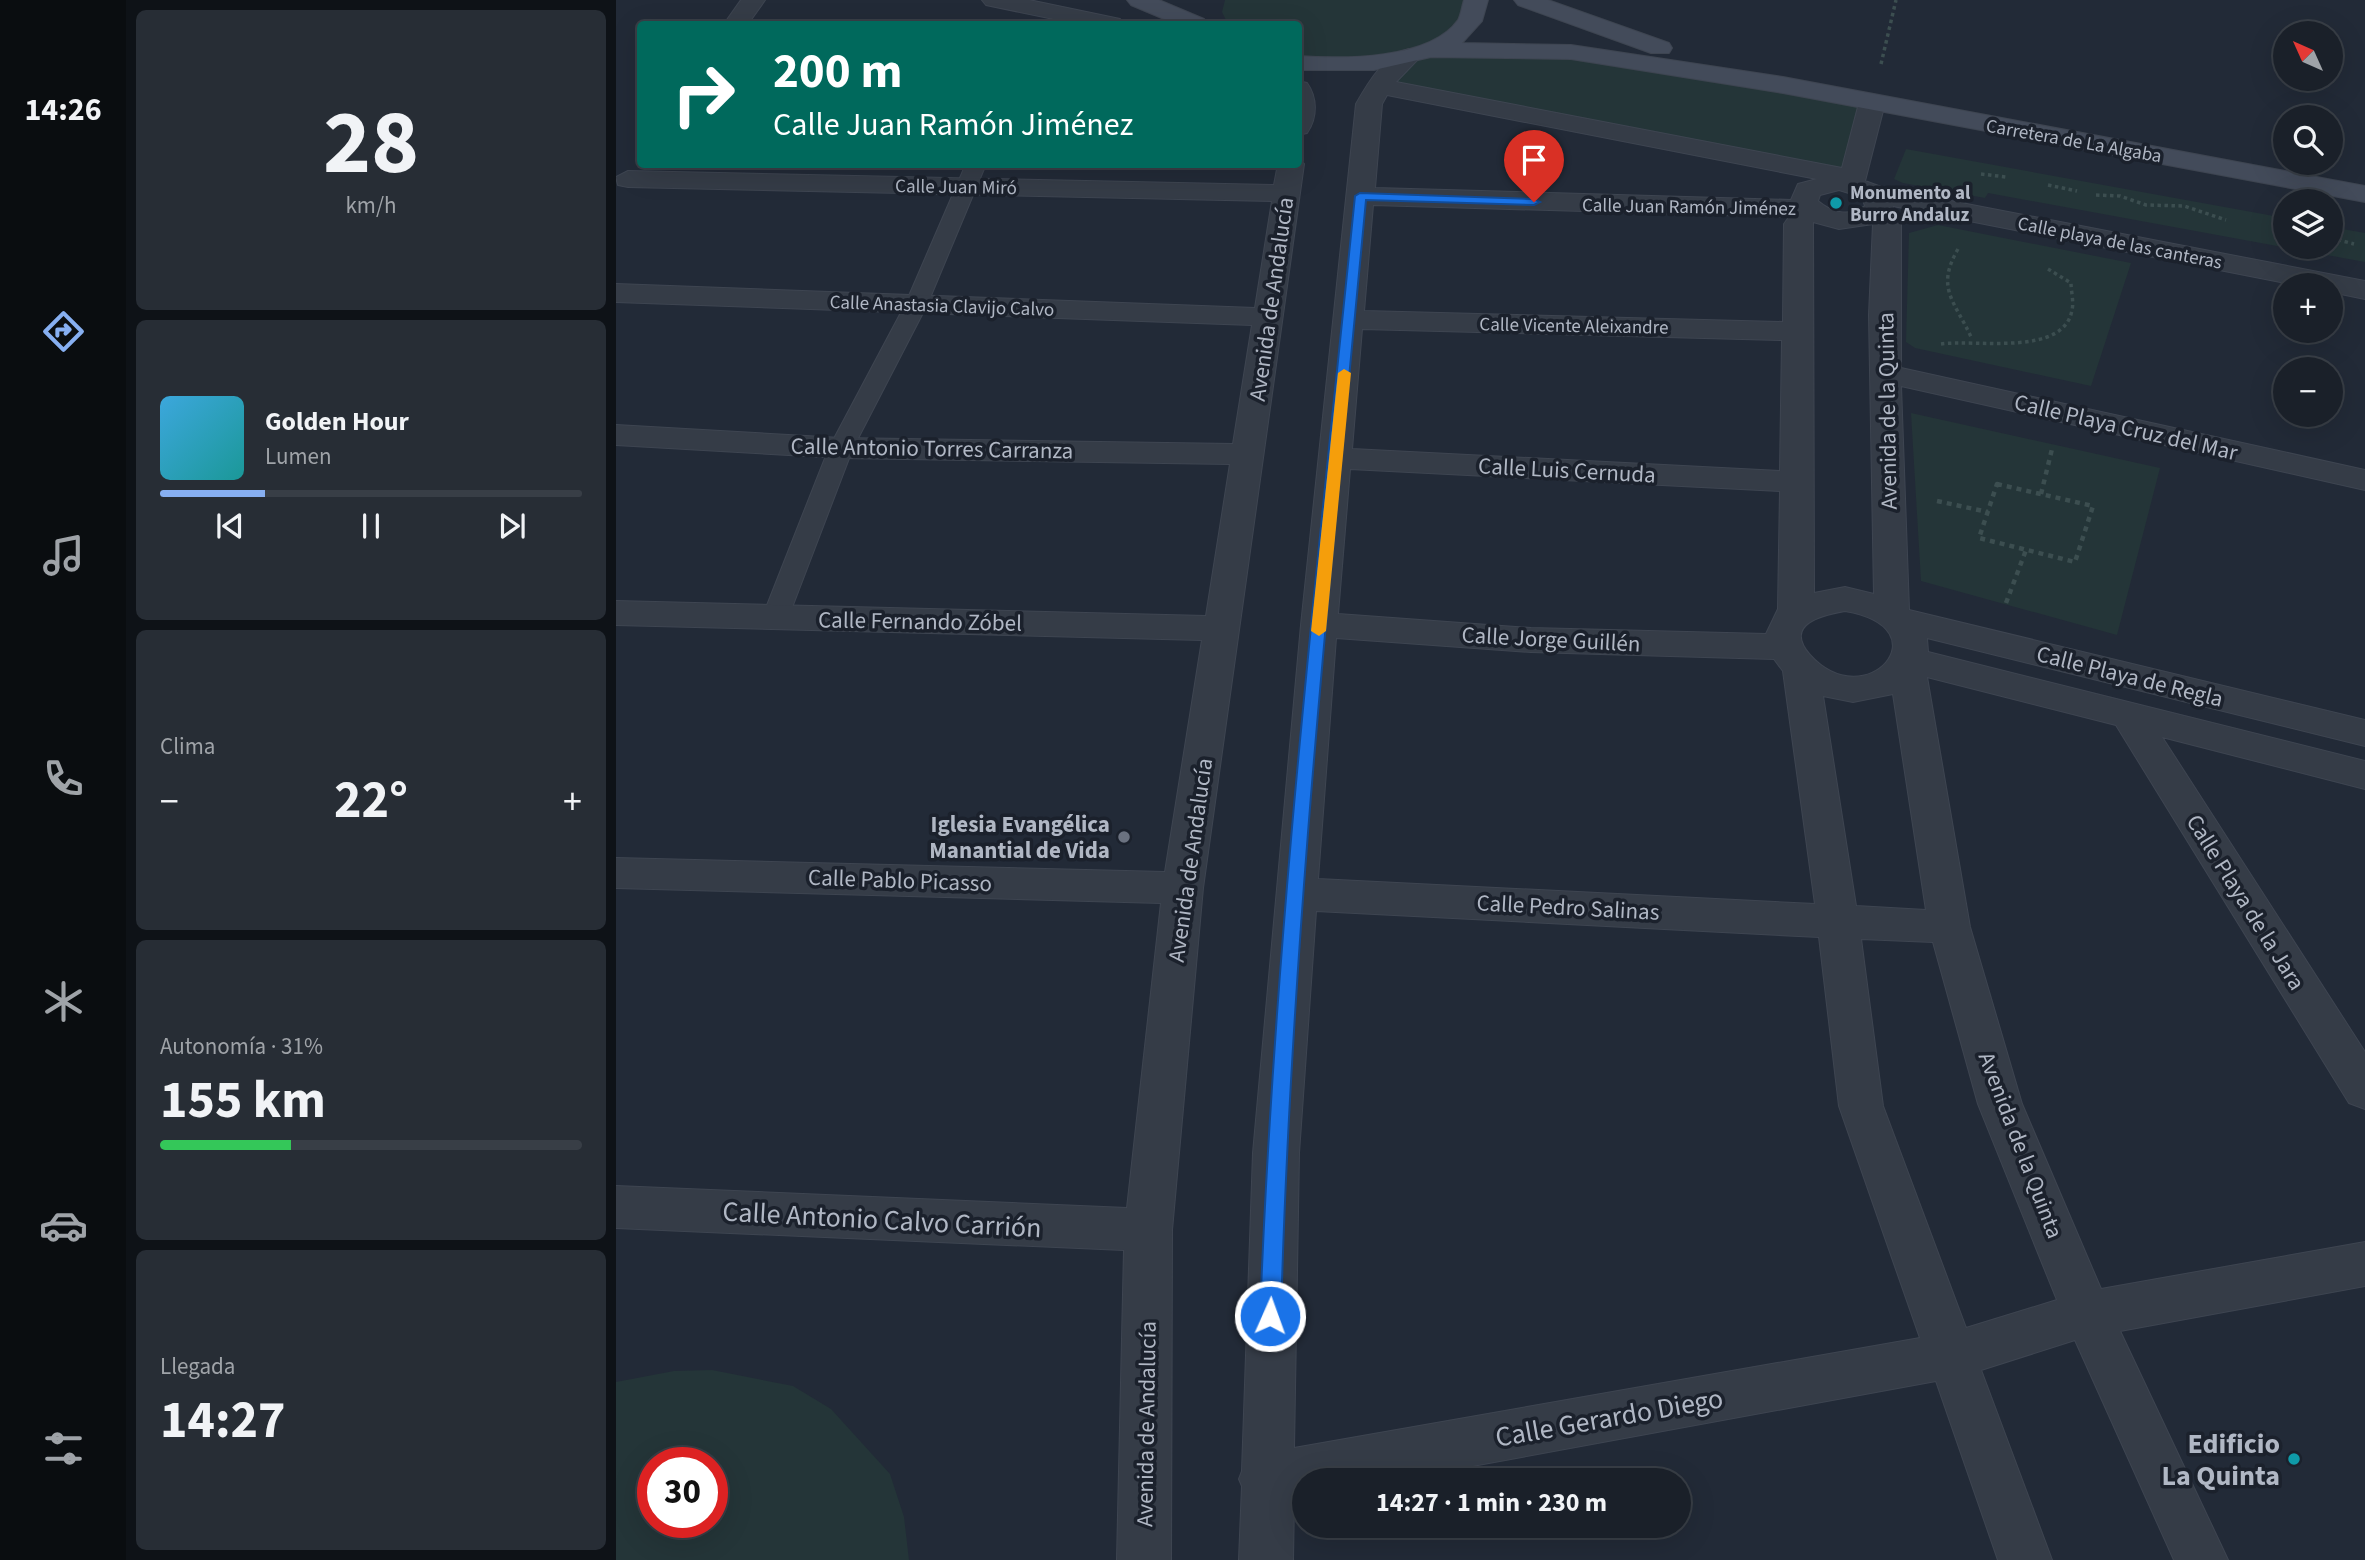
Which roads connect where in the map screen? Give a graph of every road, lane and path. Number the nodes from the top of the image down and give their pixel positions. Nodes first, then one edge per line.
1 (753, 0) edge
2 (995, 0) edge
3 (1139, 0) edge
4 (1476, 0) edge
5 (1526, 0) edge
6 (1896, 0) edge
7 (1208, 20) edge
8 (738, 21) edge
9 (1096, 21) edge
10 (1420, 53) junction
11 (1302, 63) edge
12 (1783, 85) junction
13 (1379, 86) junction
14 (1872, 103) junction
15 (972, 175) edge
16 (628, 179) edge
17 (1288, 179) edge
18 (1864, 192) junction
19 (2365, 194) edge
20 (1360, 196) junction
21 (1808, 209) junction
22 (2343, 241) edge
23 (1961, 242) dead end
24 (2358, 245) dead end
25 (2046, 269) dead end
26 (2365, 290) edge
27 (616, 293) edge
28 (916, 305) junction
29 (1268, 317) junction
30 (1349, 320) junction
31 (1798, 331) junction
32 (1972, 339) junction
33 (1934, 353) dead end
34 (1887, 374) junction
35 (616, 435) edge
36 (2054, 442) dead end
37 (841, 448) junction
38 (1249, 454) junction
39 (1336, 458) junction
40 (2365, 480) edge
41 (1797, 481) junction
42 (2041, 494) junction
43 (1931, 500) dead end
44 (1988, 512) junction
45 (2026, 550) junction
46 (2003, 611) dead end
47 (1796, 612) junction
48 (616, 613) edge
49 (1894, 617) junction
50 (775, 618) junction
51 (1319, 625) junction
52 (1224, 629) junction
53 (1792, 659) junction
54 (1909, 663) junction
55 (2127, 714) junction
56 (2365, 733) edge
57 (2365, 775) edge
58 (616, 873) edge
59 (1184, 888) junction
60 (1297, 894) junction
61 (1838, 920) junction
62 (1949, 927) junction
63 (2365, 1090) edge
64 (616, 1207) edge
65 (1149, 1230) junction
66 (2365, 1264) edge
67 (2087, 1314) junction
68 (1953, 1355) junction
69 (1265, 1479) junction
70 (1144, 1560) edge
71 (1266, 1560) edge
72 (2025, 1560) edge
73 (2201, 1560) edge

1 - 8 street
2 - 9 street
3 - 7 main road
4 - 10 main road
5 - 12 main road, Carretera de La Algaba
6 - 14 path
10 - 11 main road
10 - 12 main road, Carretera de La Algaba
10 - 13 street
12 - 14 main road, Carretera de La Algaba
13 - 18 street, Calle playa de las canteras
13 - 20 street
14 - 18 street
14 - 19 main road, Carretera de La Algaba
15 - 16 street, Calle Juan Miró
15 - 17 street, Calle Juan Miró
15 - 28 lane
17 - 29 street, Avenida de Andalucía
18 - 21 street
18 - 21 street, Calle Juan Ramón Jiménez
18 - 26 street, Calle playa de las canteras
18 - 34 street, Avenida de la Quinta
20 - 21 street, Calle Juan Ramón Jiménez
20 - 30 street
21 - 31 street
22 - 24 path
23 - 32 path
25 - 32 path
27 - 28 street, Calle Anastasia Clavijo Calvo
28 - 29 street, Calle Anastasia Clavijo Calvo
28 - 37 lane
29 - 38 street, Avenida de Andalucía
30 - 31 street, Calle Vicente Aleixandre
30 - 39 street
31 - 41 street
32 - 33 path
34 - 40 street, Calle Playa Cruz del Mar
34 - 49 street, Avenida de la Quinta
35 - 37 street, Calle Antonio Torres Carranza
36 - 42 path
37 - 38 street, Calle Antonio Torres Carranza
37 - 50 lane
38 - 52 street, Avenida de Andalucía
39 - 41 street, Calle Luis Cernuda
39 - 51 street
41 - 47 street
42 - 44 path
42 - 45 path
43 - 44 path
44 - 45 path
45 - 46 path
47 - 49 street
47 - 53 street
48 - 50 street, Calle Fernando Zóbel
49 - 54 street
49 - 56 street, Calle Playa de Regla
50 - 52 street, Calle Fernando Zóbel
51 - 53 street, Calle Jorge Guillén
51 - 60 street
52 - 59 street, Avenida de Andalucía
53 - 54 street
53 - 61 street
54 - 55 street, Calle Playa de Regla
54 - 62 street, Avenida de la Quinta
55 - 57 street, Calle Playa de Regla
55 - 63 street, Calle Playa de la Jara
58 - 59 street, Calle Pablo Picasso
59 - 65 street, Avenida de Andalucía
60 - 61 street, Calle Pedro Salinas
60 - 69 street
61 - 62 street, Calle Pedro Salinas
61 - 68 street
62 - 67 street, Avenida de la Quinta
64 - 65 street, Calle Antonio Calvo Carrión
65 - 70 street, Avenida de Andalucía
66 - 67 street, Calle Gerardo Diego
67 - 68 street, Calle Gerardo Diego
67 - 73 street, Avenida de la Quinta
68 - 69 street, Calle Gerardo Diego
68 - 72 street
69 - 71 street

